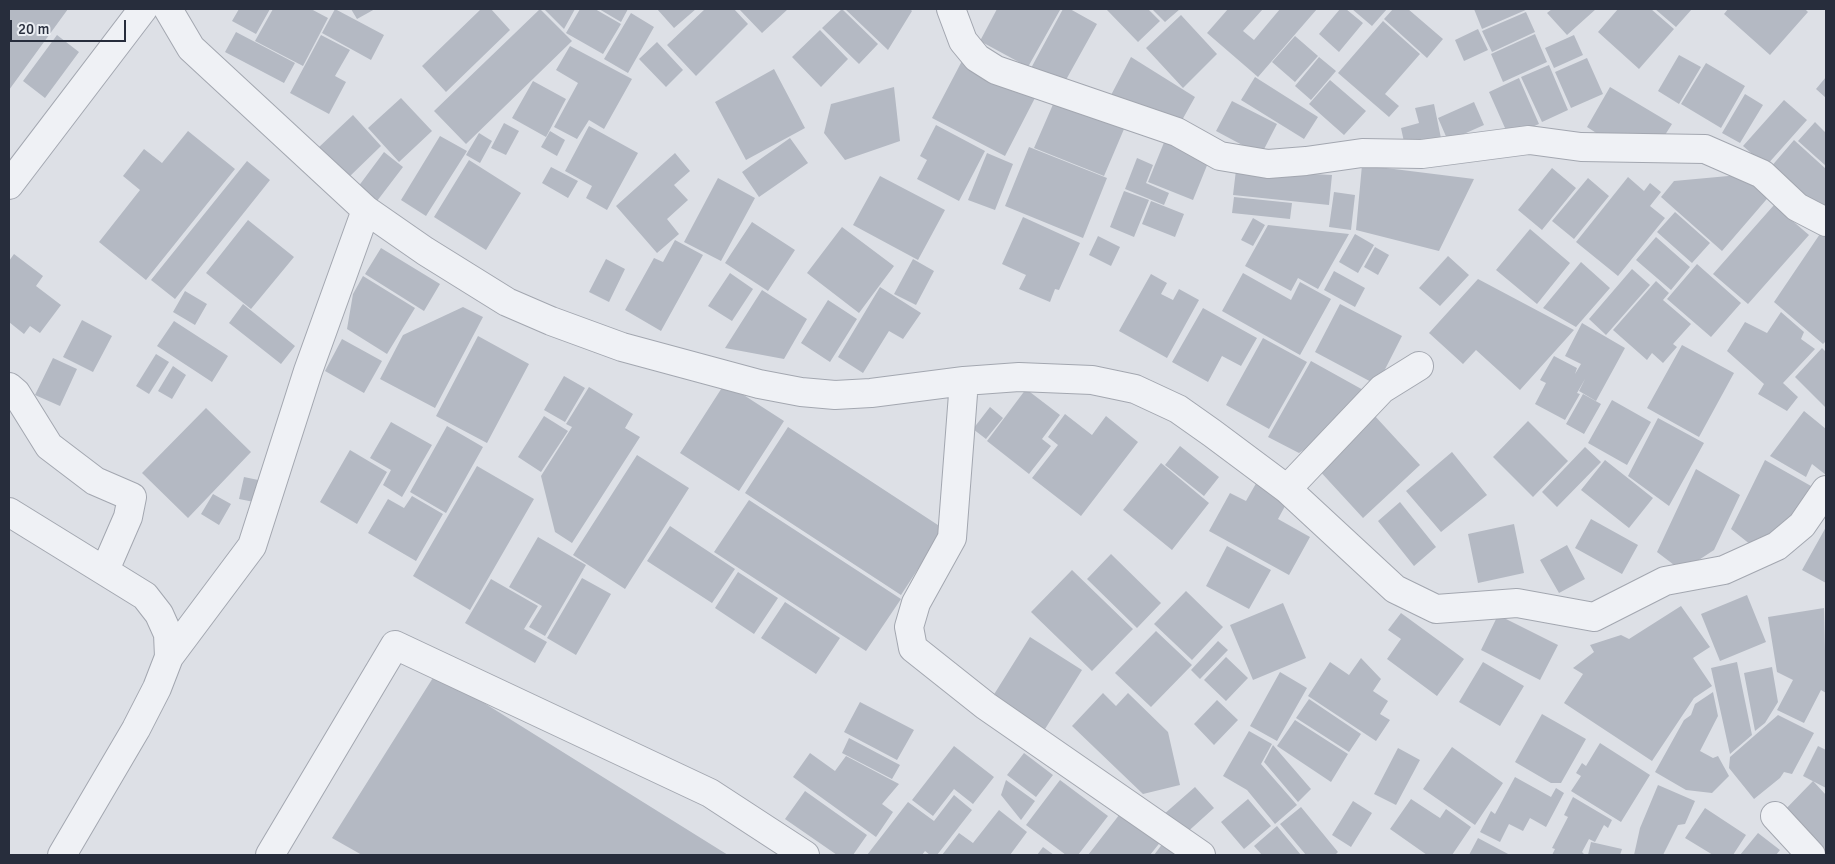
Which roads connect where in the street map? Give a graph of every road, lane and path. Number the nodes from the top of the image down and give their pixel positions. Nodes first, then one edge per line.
1 (143, 9) edge
2 (951, 9) edge
3 (175, 14) edge
4 (9, 185) edge
5 (366, 210) junction
6 (1826, 222) edge
7 (1419, 366) dead end
8 (964, 381) junction
9 (9, 387) edge
10 (1287, 489) junction
11 (1826, 490) edge
12 (9, 512) edge
13 (105, 570) junction
14 (169, 657) junction
15 (1775, 816) dead end
16 (62, 855) edge
17 (270, 855) edge
18 (805, 855) edge
19 (1201, 855) edge
20 (1811, 855) edge

1 - 4 street
2 - 6 street
3 - 5 street
5 - 8 street
5 - 14 street
7 - 10 street
8 - 10 street
8 - 19 street
9 - 13 street
10 - 11 street
12 - 13 street
13 - 14 street
14 - 16 street
15 - 20 street
17 - 18 street

